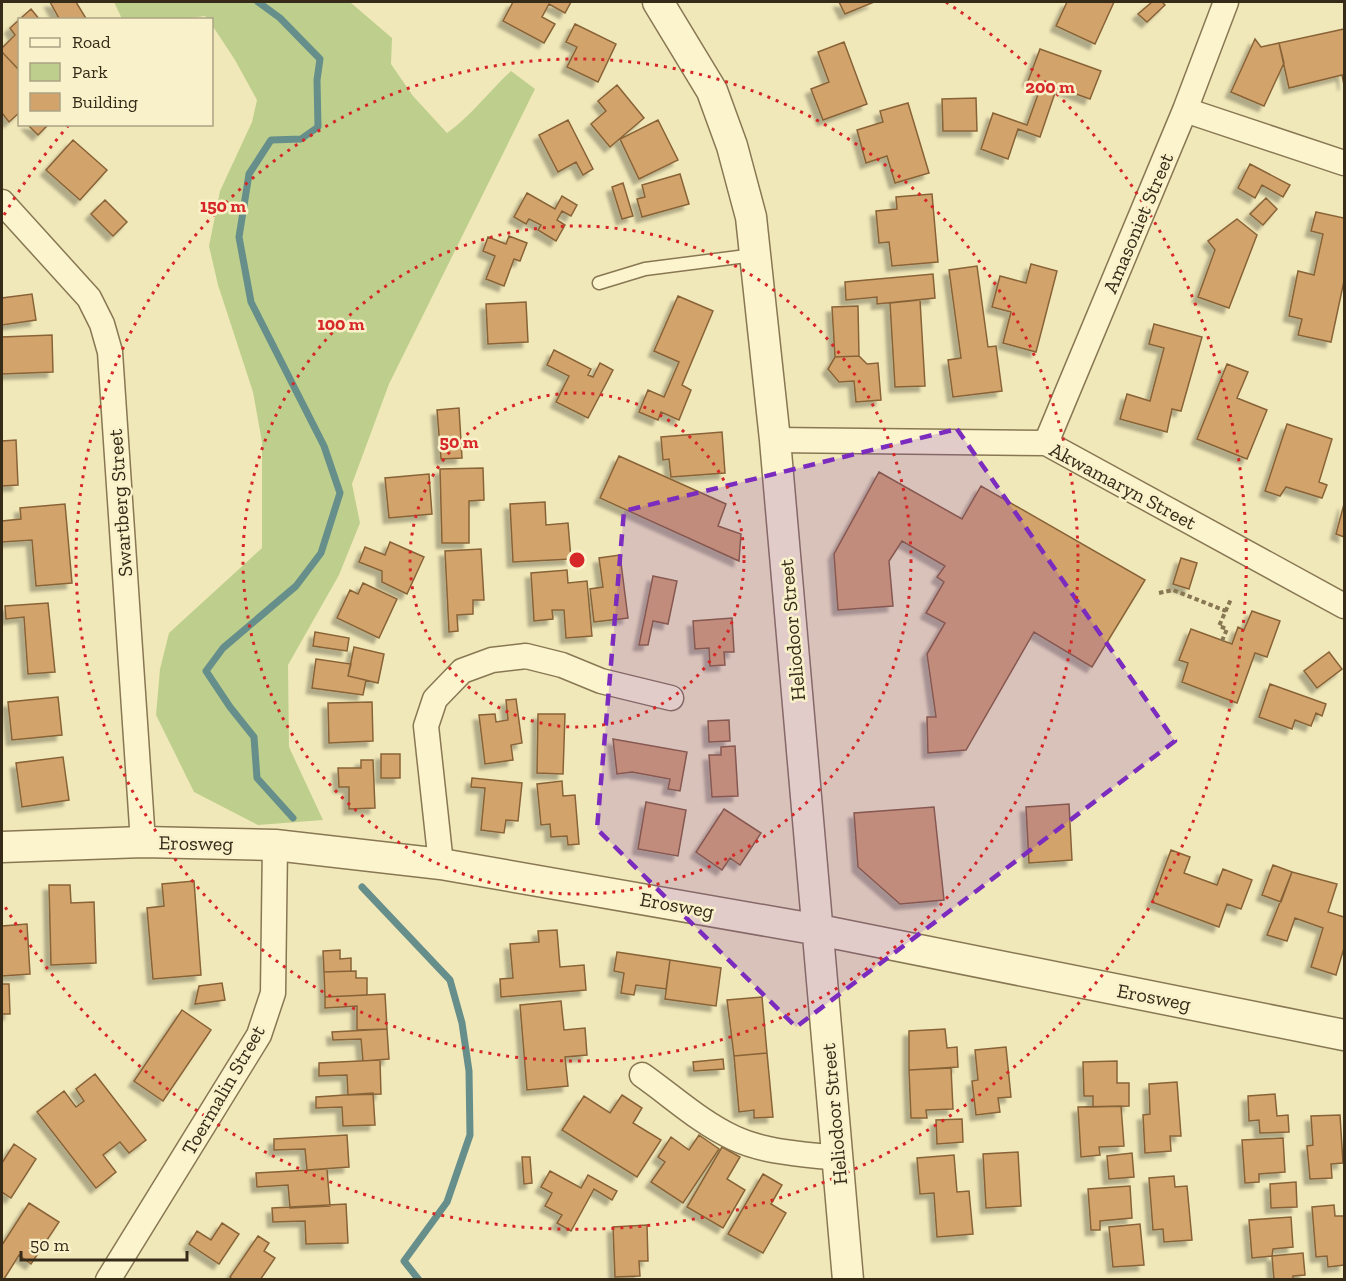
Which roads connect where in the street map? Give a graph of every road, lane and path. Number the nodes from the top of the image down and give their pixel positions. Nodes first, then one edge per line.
1 (657, 2) edge
2 (1226, 2) edge
3 (1185, 110) junction
4 (1344, 163) edge
5 (2, 202) edge
6 (755, 254) junction
7 (599, 283) dead end
8 (775, 440) junction
9 (1046, 443) junction
10 (1160, 593) dead end
11 (1231, 599) dead end
12 (1344, 606) edge
13 (1226, 611) junction
14 (1222, 641) dead end
15 (670, 699) dead end
16 (143, 842) junction
17 (275, 845) junction
18 (2, 847) edge
19 (441, 864) junction
20 (819, 930) junction
21 (1344, 1035) edge
22 (642, 1075) dead end
23 (838, 1158) junction
24 (108, 1280) edge
25 (848, 1280) edge

1 - 6 street, Heliodoor Street
2 - 3 street, Amasoniet Street
3 - 4 street
3 - 9 street, Amasoniet Street
5 - 16 street, Swartberg Street
6 - 7 lane
6 - 8 street, Heliodoor Street
8 - 9 street, Akwamaryn Street
8 - 20 street, Heliodoor Street
9 - 12 street, Akwamaryn Street
10 - 13 path
11 - 13 path
13 - 14 path
15 - 19 street
16 - 17 street, Erosweg
16 - 18 street, Erosweg
17 - 19 street, Erosweg
17 - 24 street, Toermalin Street
19 - 20 street, Erosweg
20 - 21 street, Erosweg
20 - 23 street, Heliodoor Street
22 - 23 street
23 - 25 street, Heliodoor Street

